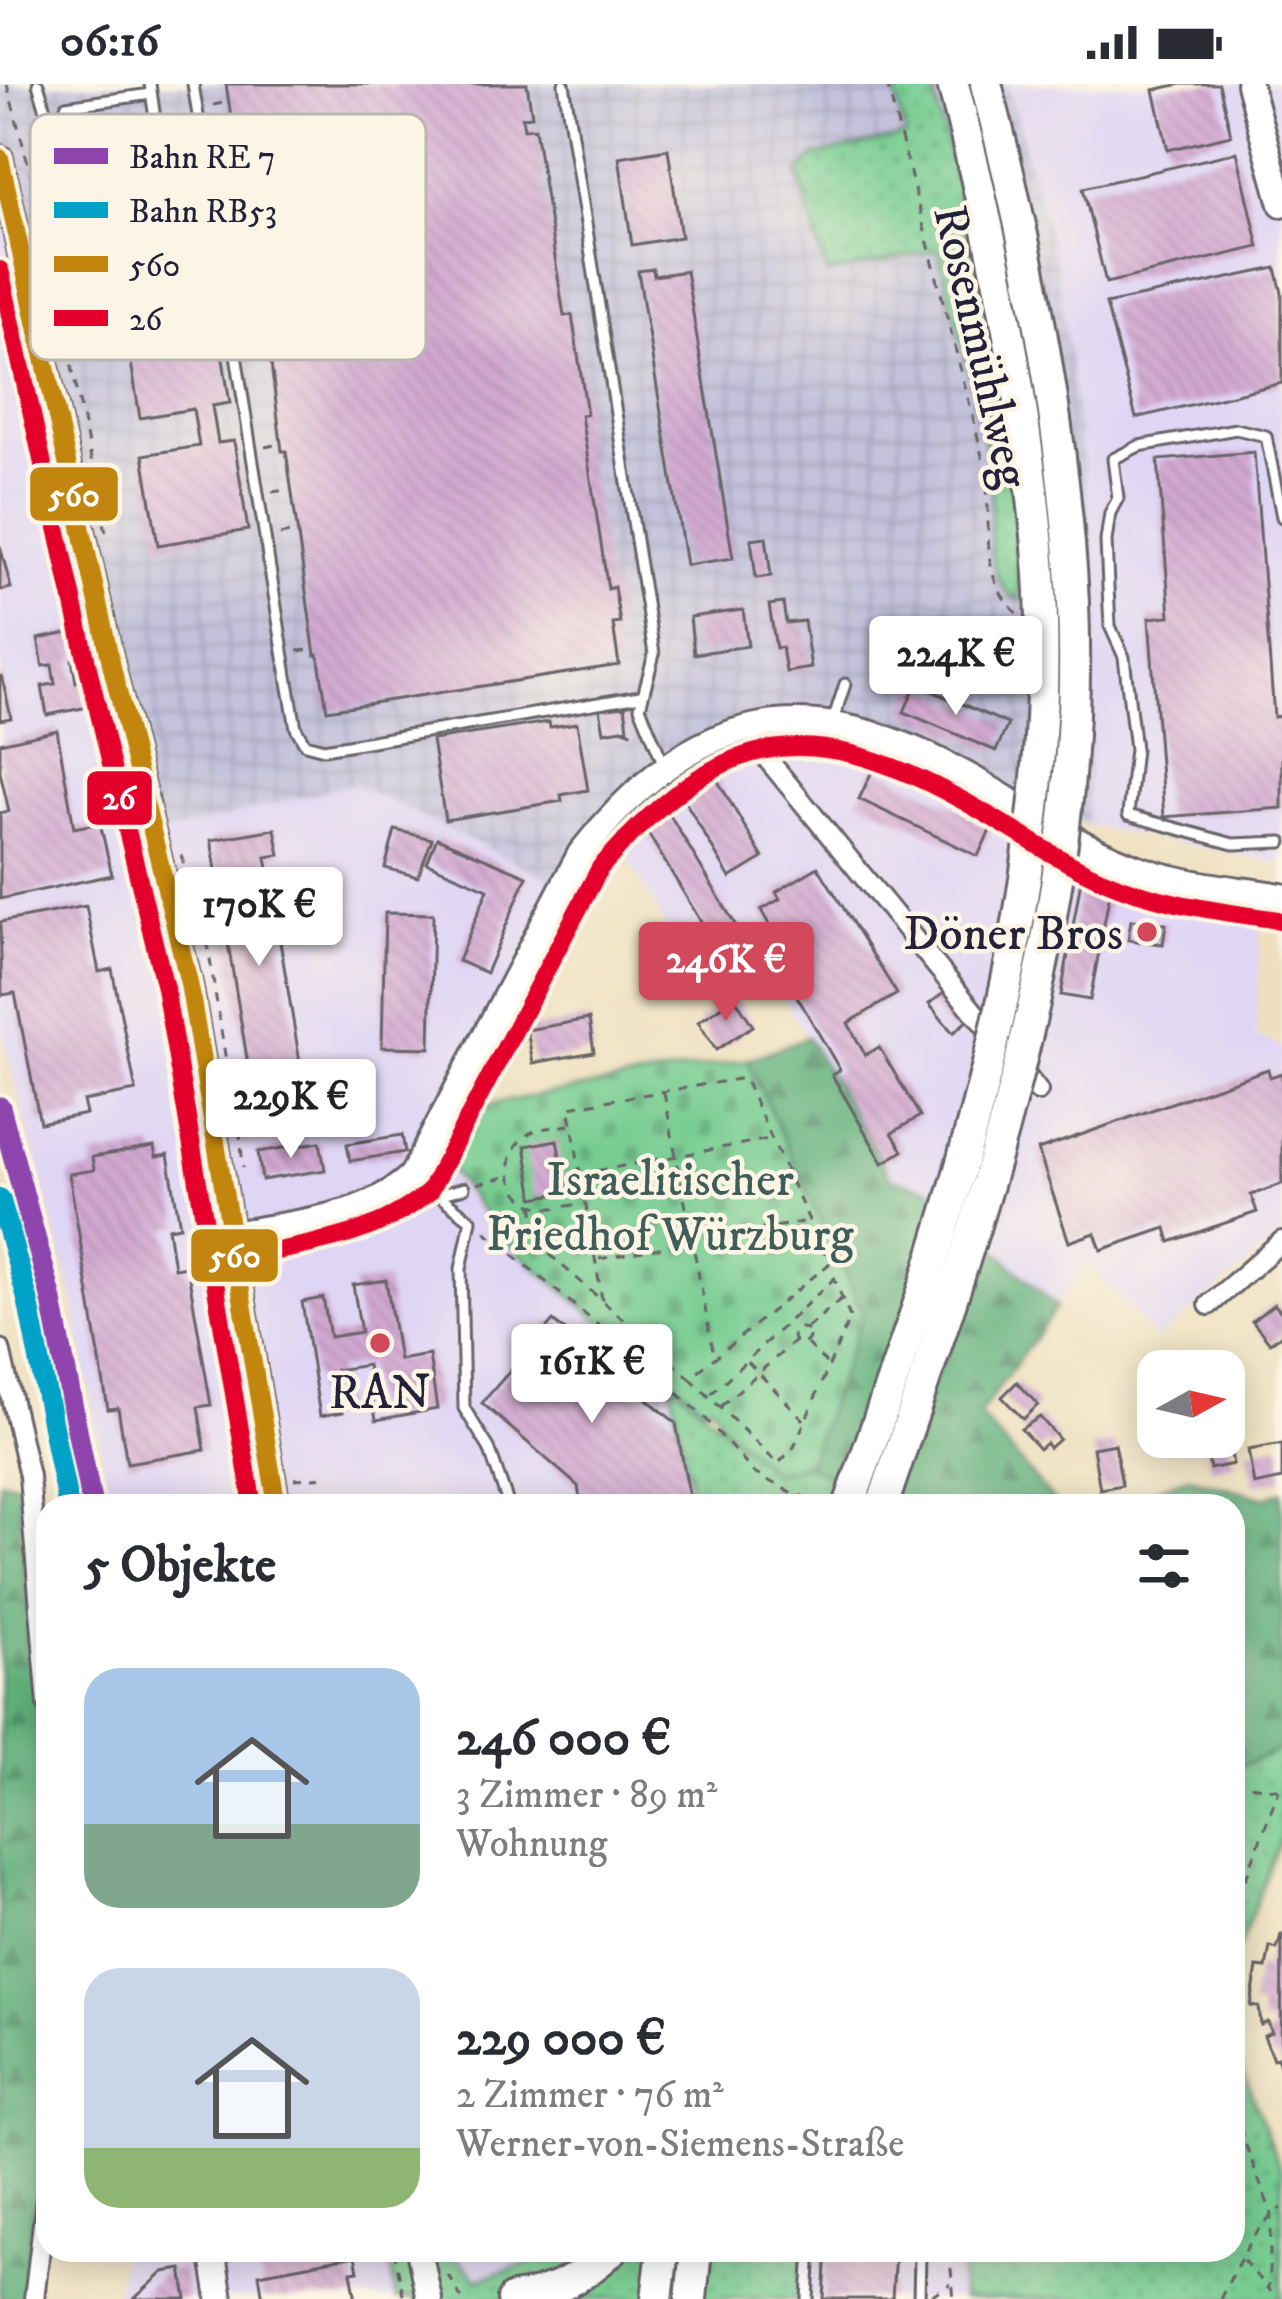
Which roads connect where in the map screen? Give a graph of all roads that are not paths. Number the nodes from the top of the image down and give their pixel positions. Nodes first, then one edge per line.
1 (38, 84) edge
2 (194, 84) edge
3 (564, 84) edge
4 (953, 84) edge
5 (986, 84) edge
6 (1250, 84) edge
7 (150, 89) edge
8 (45, 106) dead end
9 (66, 106) dead end
10 (199, 114) edge
11 (0, 158) edge
12 (1277, 169) edge
13 (1282, 203) edge
14 (9, 230) edge
15 (30, 319) edge
16 (40, 360) edge
17 (237, 360) edge
18 (1282, 518) edge
19 (844, 684) dead end
20 (640, 696) junction
21 (832, 724) junction
22 (752, 727) junction
23 (664, 765) junction
24 (1282, 842) edge
25 (1282, 896) edge
26 (1039, 1091) dead end
27 (412, 1175) junction
28 (464, 1188) road end
29 (442, 1195) junction
30 (230, 1235) junction
31 (1282, 1241) edge
32 (937, 1296) junction
33 (1209, 1305) dead end
34 (0, 1349) edge
35 (275, 1494) edge
36 (505, 1494) edge
37 (854, 1494) edge
38 (885, 1494) edge
39 (36, 1560) edge
40 (38, 2262) edge
41 (214, 2262) edge
42 (421, 2262) edge
43 (599, 2262) edge
44 (661, 2262) edge
45 (695, 2262) edge
46 (920, 2262) edge
47 (810, 2265) dead end
48 (34, 2299) edge
49 (220, 2299) edge
50 (429, 2299) edge
51 (514, 2299) edge
52 (657, 2299) edge
53 (691, 2299) edge
54 (808, 2299) edge
55 (922, 2299) edge

1 - 8 lane
2 - 10 lane
3 - 20 lane
4 - 32 highway, bridge
5 - 32 highway, bridge
6 - 12 street
7 - 9 lane
11 - 14 street
12 - 13 street
14 - 15 street
16 - 30 street
17 - 20 lane
18 - 24 lane
19 - 21 lane
20 - 23 lane
21 - 22 street
21 - 25 street
22 - 23 street
22 - 26 street
23 - 27 street
27 - 29 lane
27 - 30 street
28 - 29 lane
29 - 36 lane
30 - 35 street
31 - 33 street
32 - 37 highway
32 - 38 highway
34 - 39 street
40 - 48 street
41 - 49 street
42 - 50 street
43 - 51 highway
44 - 52 highway
45 - 53 highway
46 - 55 lane
47 - 54 lane

